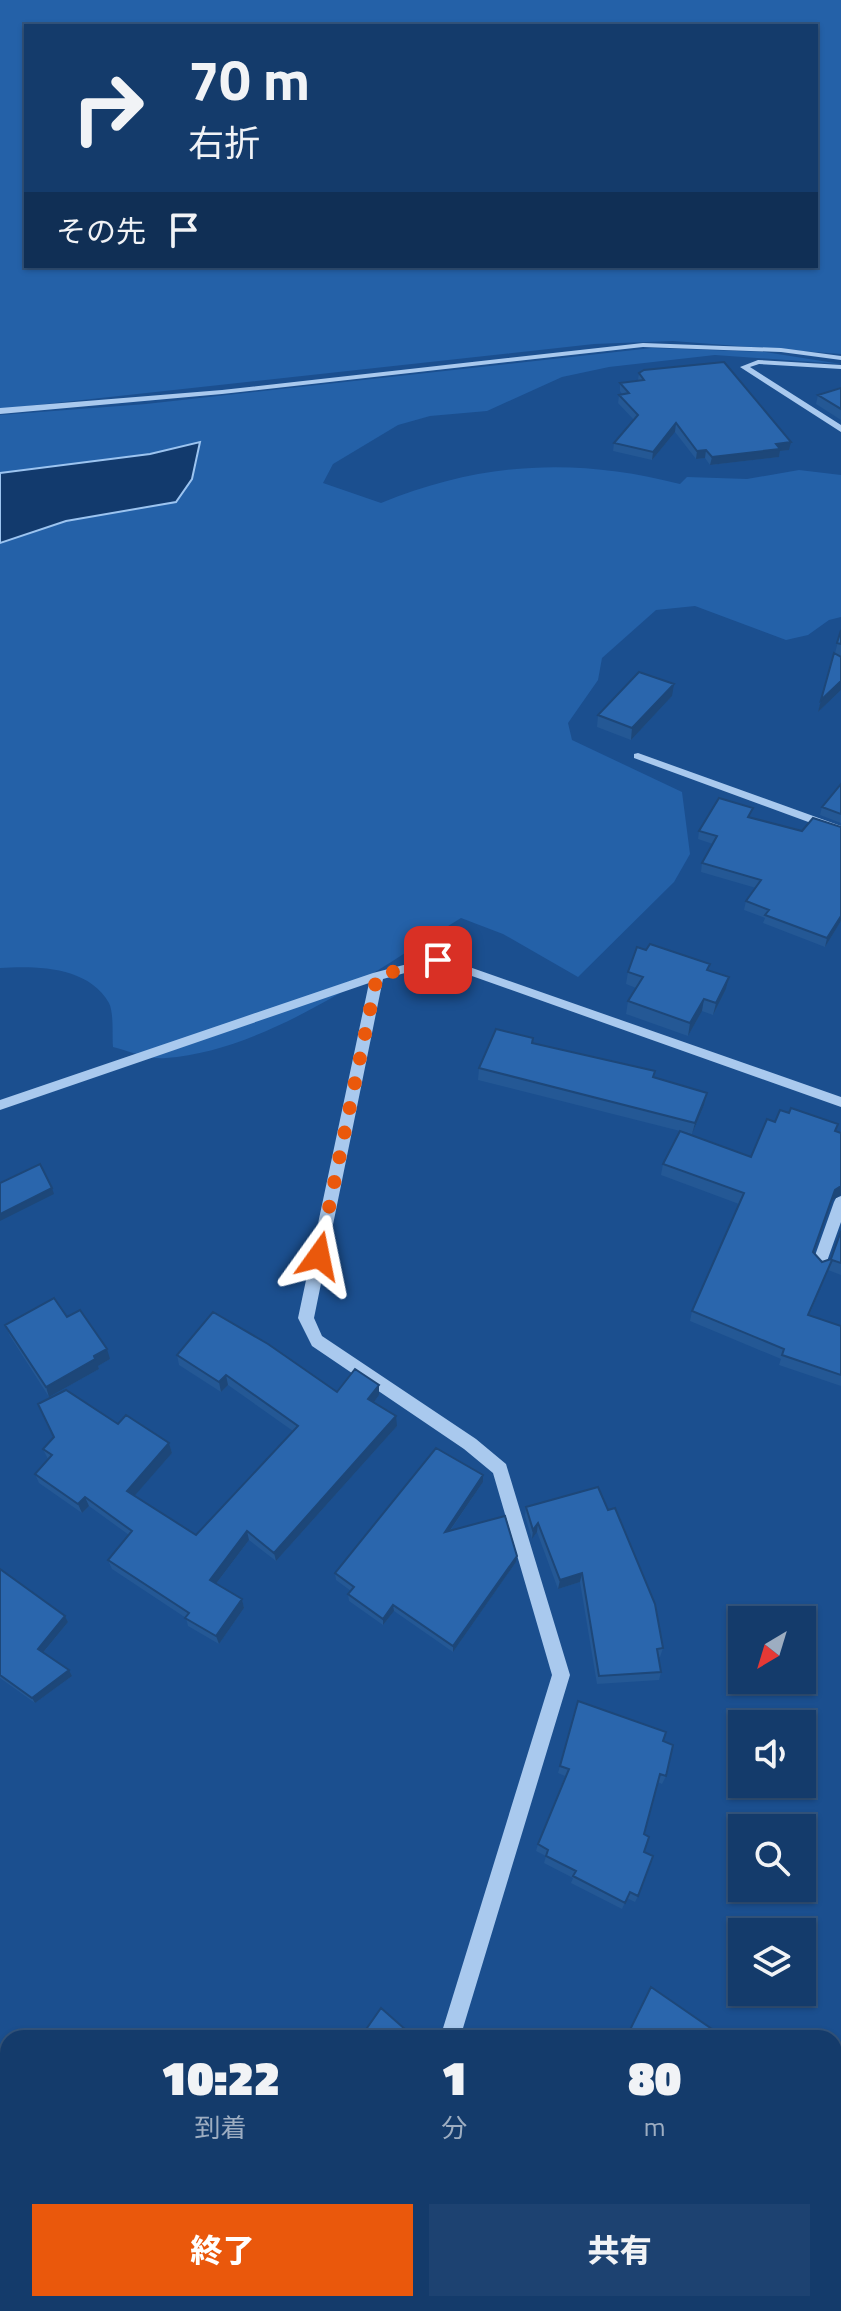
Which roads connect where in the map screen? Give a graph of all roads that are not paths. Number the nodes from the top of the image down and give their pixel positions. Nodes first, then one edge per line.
1 (841, 358) edge
2 (841, 367) edge
3 (0, 411) edge
4 (841, 429) edge
5 (638, 756) dead end
6 (841, 830) edge
7 (377, 976) junction
8 (841, 1102) edge
9 (0, 1105) edge
10 (841, 1202) edge
11 (819, 1264) edge
12 (452, 2030) edge

1 - 3 street
2 - 4 street
5 - 6 street
7 - 8 street
7 - 9 street
7 - 12 street
10 - 11 street

